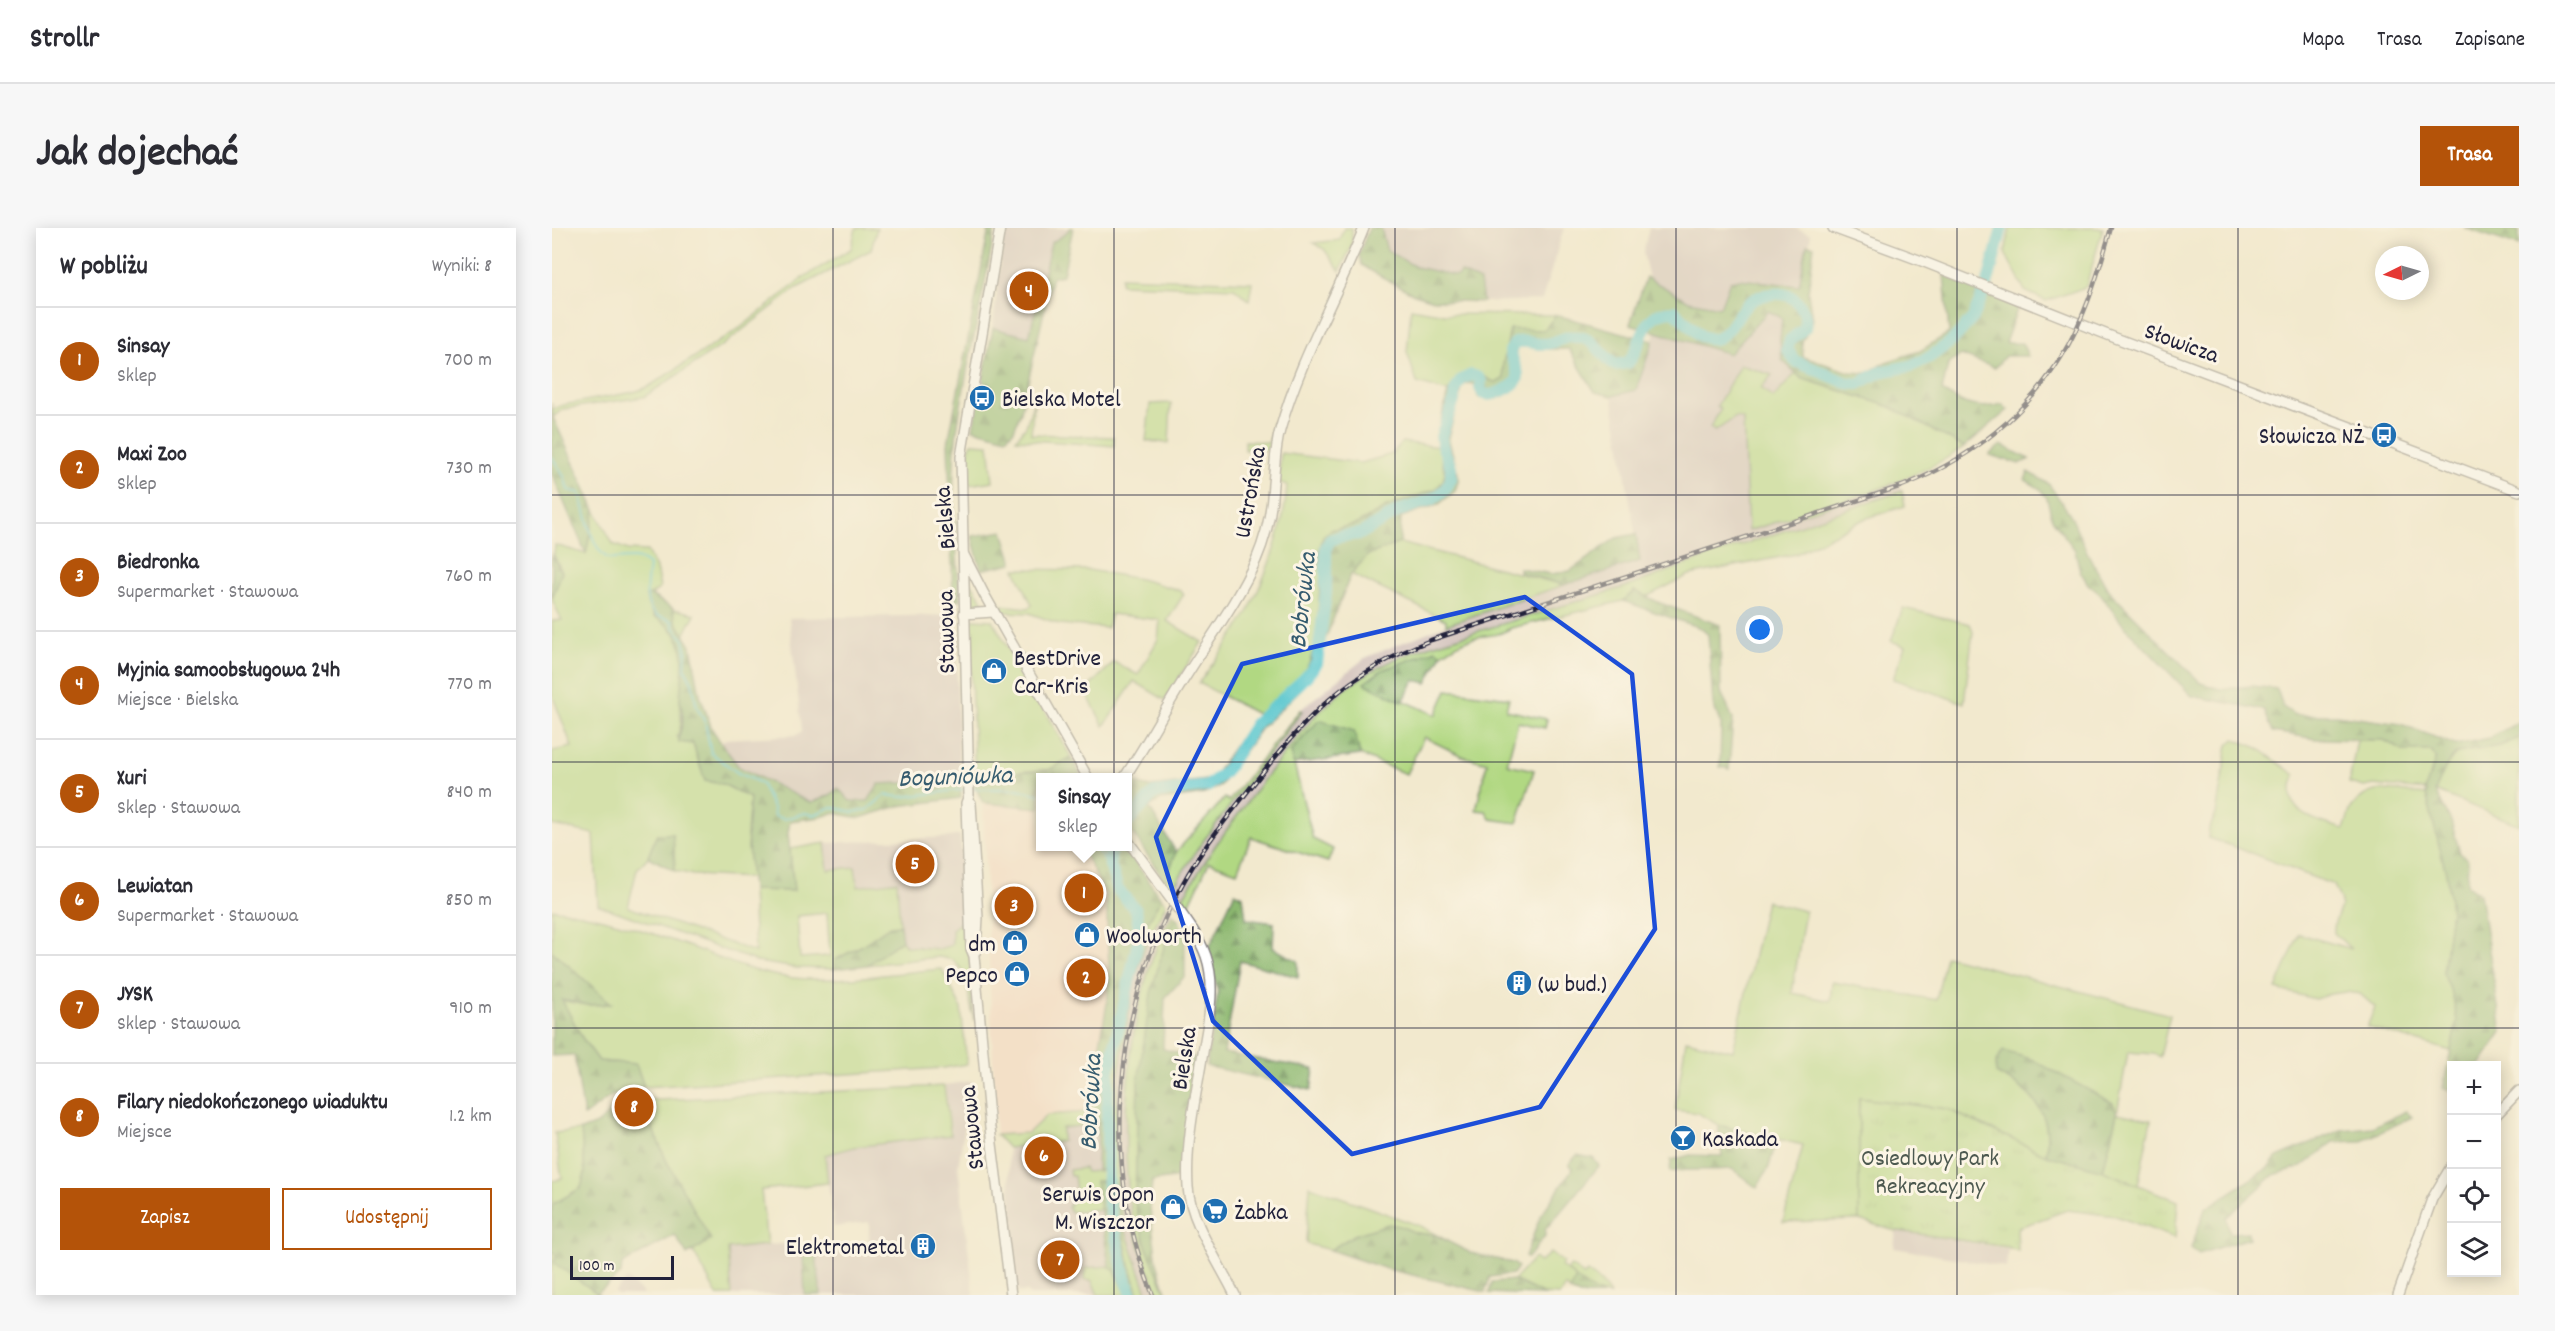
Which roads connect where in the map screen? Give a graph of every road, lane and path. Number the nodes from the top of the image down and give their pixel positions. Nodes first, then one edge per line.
1 (1000, 228) edge
2 (1364, 228) edge
3 (1833, 228) edge
4 (2519, 491) edge
5 (963, 553) junction
6 (993, 612) junction
7 (964, 614) junction
8 (1086, 773) edge
9 (1127, 773) edge
10 (969, 795) junction
11 (968, 842) junction
12 (1132, 846) edge
13 (976, 865) junction
14 (974, 956) junction
15 (2519, 1091) edge
16 (2501, 1110) edge
17 (2449, 1169) edge
18 (1011, 1295) edge
19 (1235, 1295) edge
20 (2398, 1295) edge

1 - 5 street, Bielska
2 - 9 street, Ustrońska
3 - 4 street, Słowicza
5 - 6 street, Bielska
5 - 7 street, Stawowa
6 - 7 street
6 - 8 street, Bielska
7 - 10 street, Stawowa
10 - 11 street, Stawowa
10 - 13 street, Stawowa
11 - 13 street
11 - 14 street, Stawowa
12 - 19 street, Bielska, bridge
13 - 14 street, Stawowa
14 - 18 street, Stawowa
15 - 16 street
17 - 20 street

